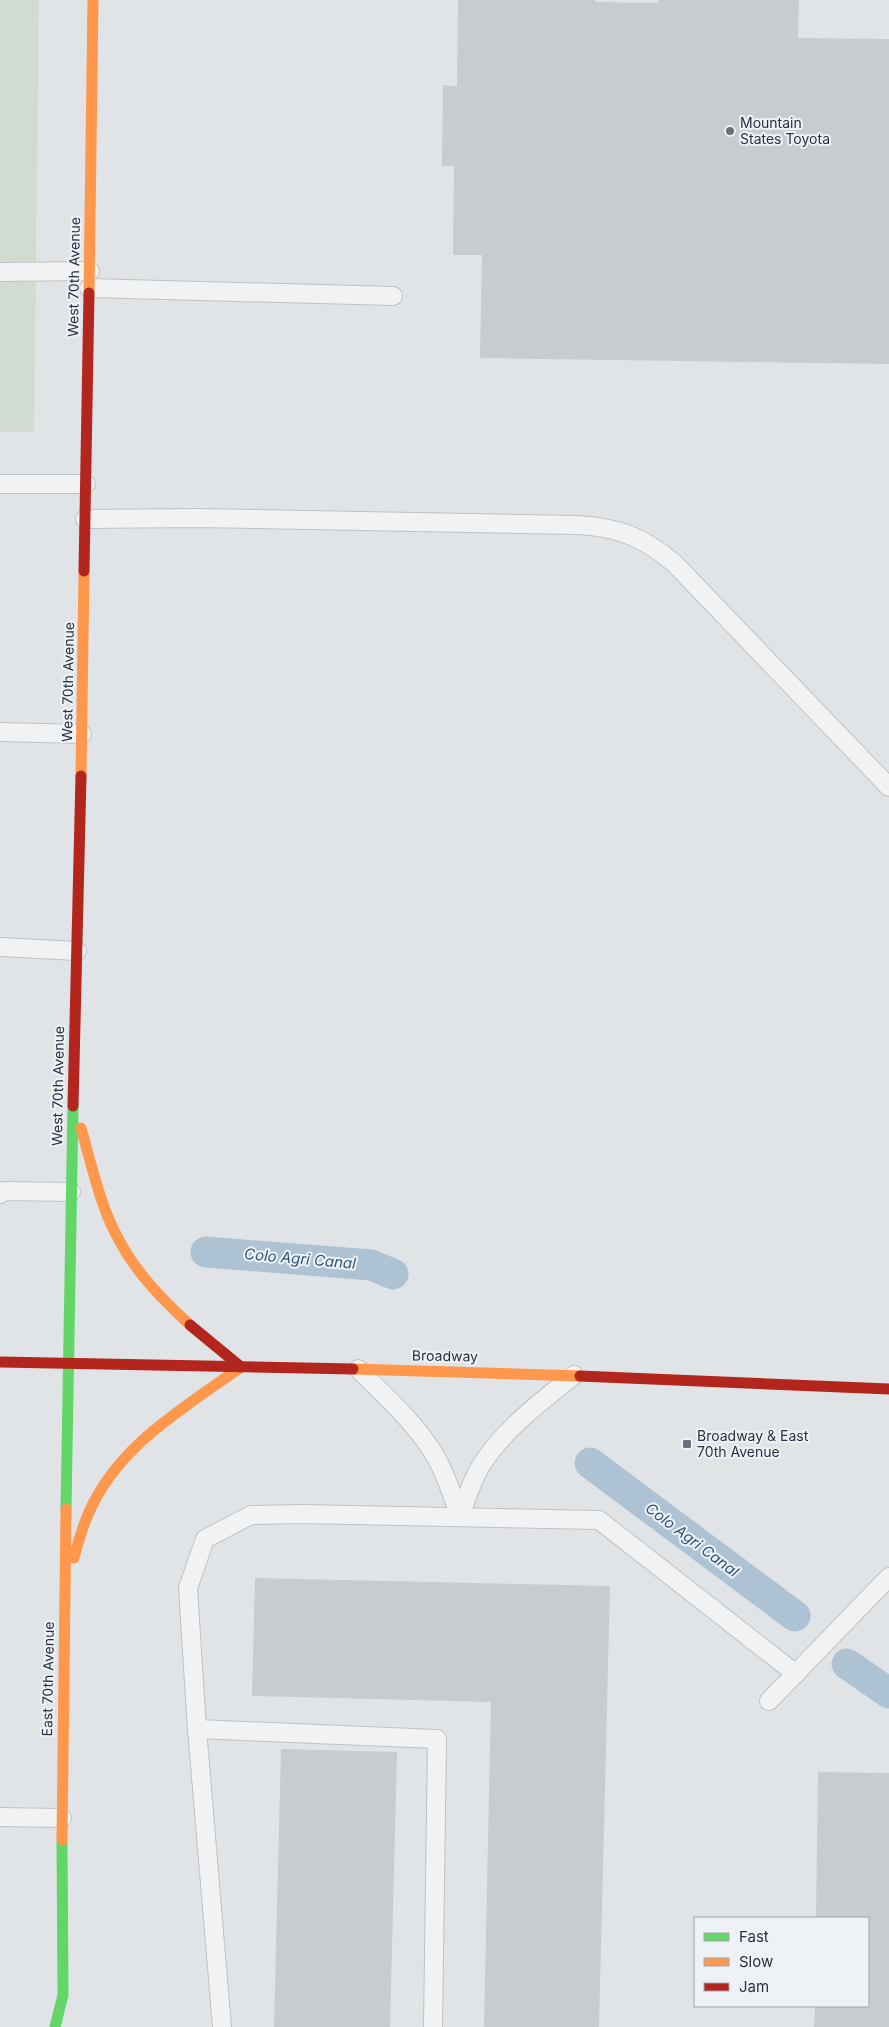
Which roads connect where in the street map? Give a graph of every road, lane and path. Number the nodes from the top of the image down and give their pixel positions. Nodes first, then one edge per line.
1 (93, 0) edge
2 (0, 272) edge
3 (89, 280) junction
4 (393, 296) dead end
5 (0, 484) edge
6 (86, 484) junction
7 (85, 519) junction
8 (0, 732) edge
9 (82, 734) junction
10 (889, 787) edge
11 (0, 947) edge
12 (77, 951) junction
13 (73, 1102) junction
14 (71, 1192) junction
15 (0, 1194) edge
16 (0, 1362) edge
17 (68, 1364) junction
18 (241, 1367) junction
19 (358, 1369) junction
20 (574, 1375) junction
21 (889, 1389) edge
22 (460, 1517) junction
23 (889, 1577) edge
24 (64, 1611) junction
25 (796, 1674) junction
26 (769, 1701) dead end
27 (196, 1729) junction
28 (0, 1817) edge
29 (62, 1818) junction
30 (63, 1995) junction
31 (70, 2019) dead end
32 (55, 2027) edge
33 (222, 2027) edge
34 (433, 2027) edge

1 - 3 main road, West 70th Avenue
2 - 3 lane
3 - 4 lane
3 - 6 main road, West 70th Avenue
5 - 6 lane
6 - 7 main road, West 70th Avenue
7 - 9 main road, West 70th Avenue
7 - 10 lane
8 - 9 lane
9 - 12 main road, West 70th Avenue
11 - 12 lane
12 - 13 main road, West 70th Avenue
13 - 14 main road, West 70th Avenue
13 - 18 main road
14 - 15 lane
14 - 17 main road, West 70th Avenue
16 - 17 main road, Broadway
17 - 18 main road, Broadway
17 - 24 main road, East 70th Avenue
18 - 19 main road, Broadway
18 - 24 main road
19 - 20 main road, Broadway
19 - 22 lane
20 - 21 main road, Broadway
20 - 22 lane
22 - 25 lane
22 - 27 lane
23 - 25 lane
24 - 29 main road, East 70th Avenue
25 - 26 lane
27 - 33 lane
27 - 34 lane
28 - 29 lane
29 - 30 main road, East 70th Avenue
30 - 31 main road, East 70th Avenue
30 - 32 main road, East 70th Avenue

